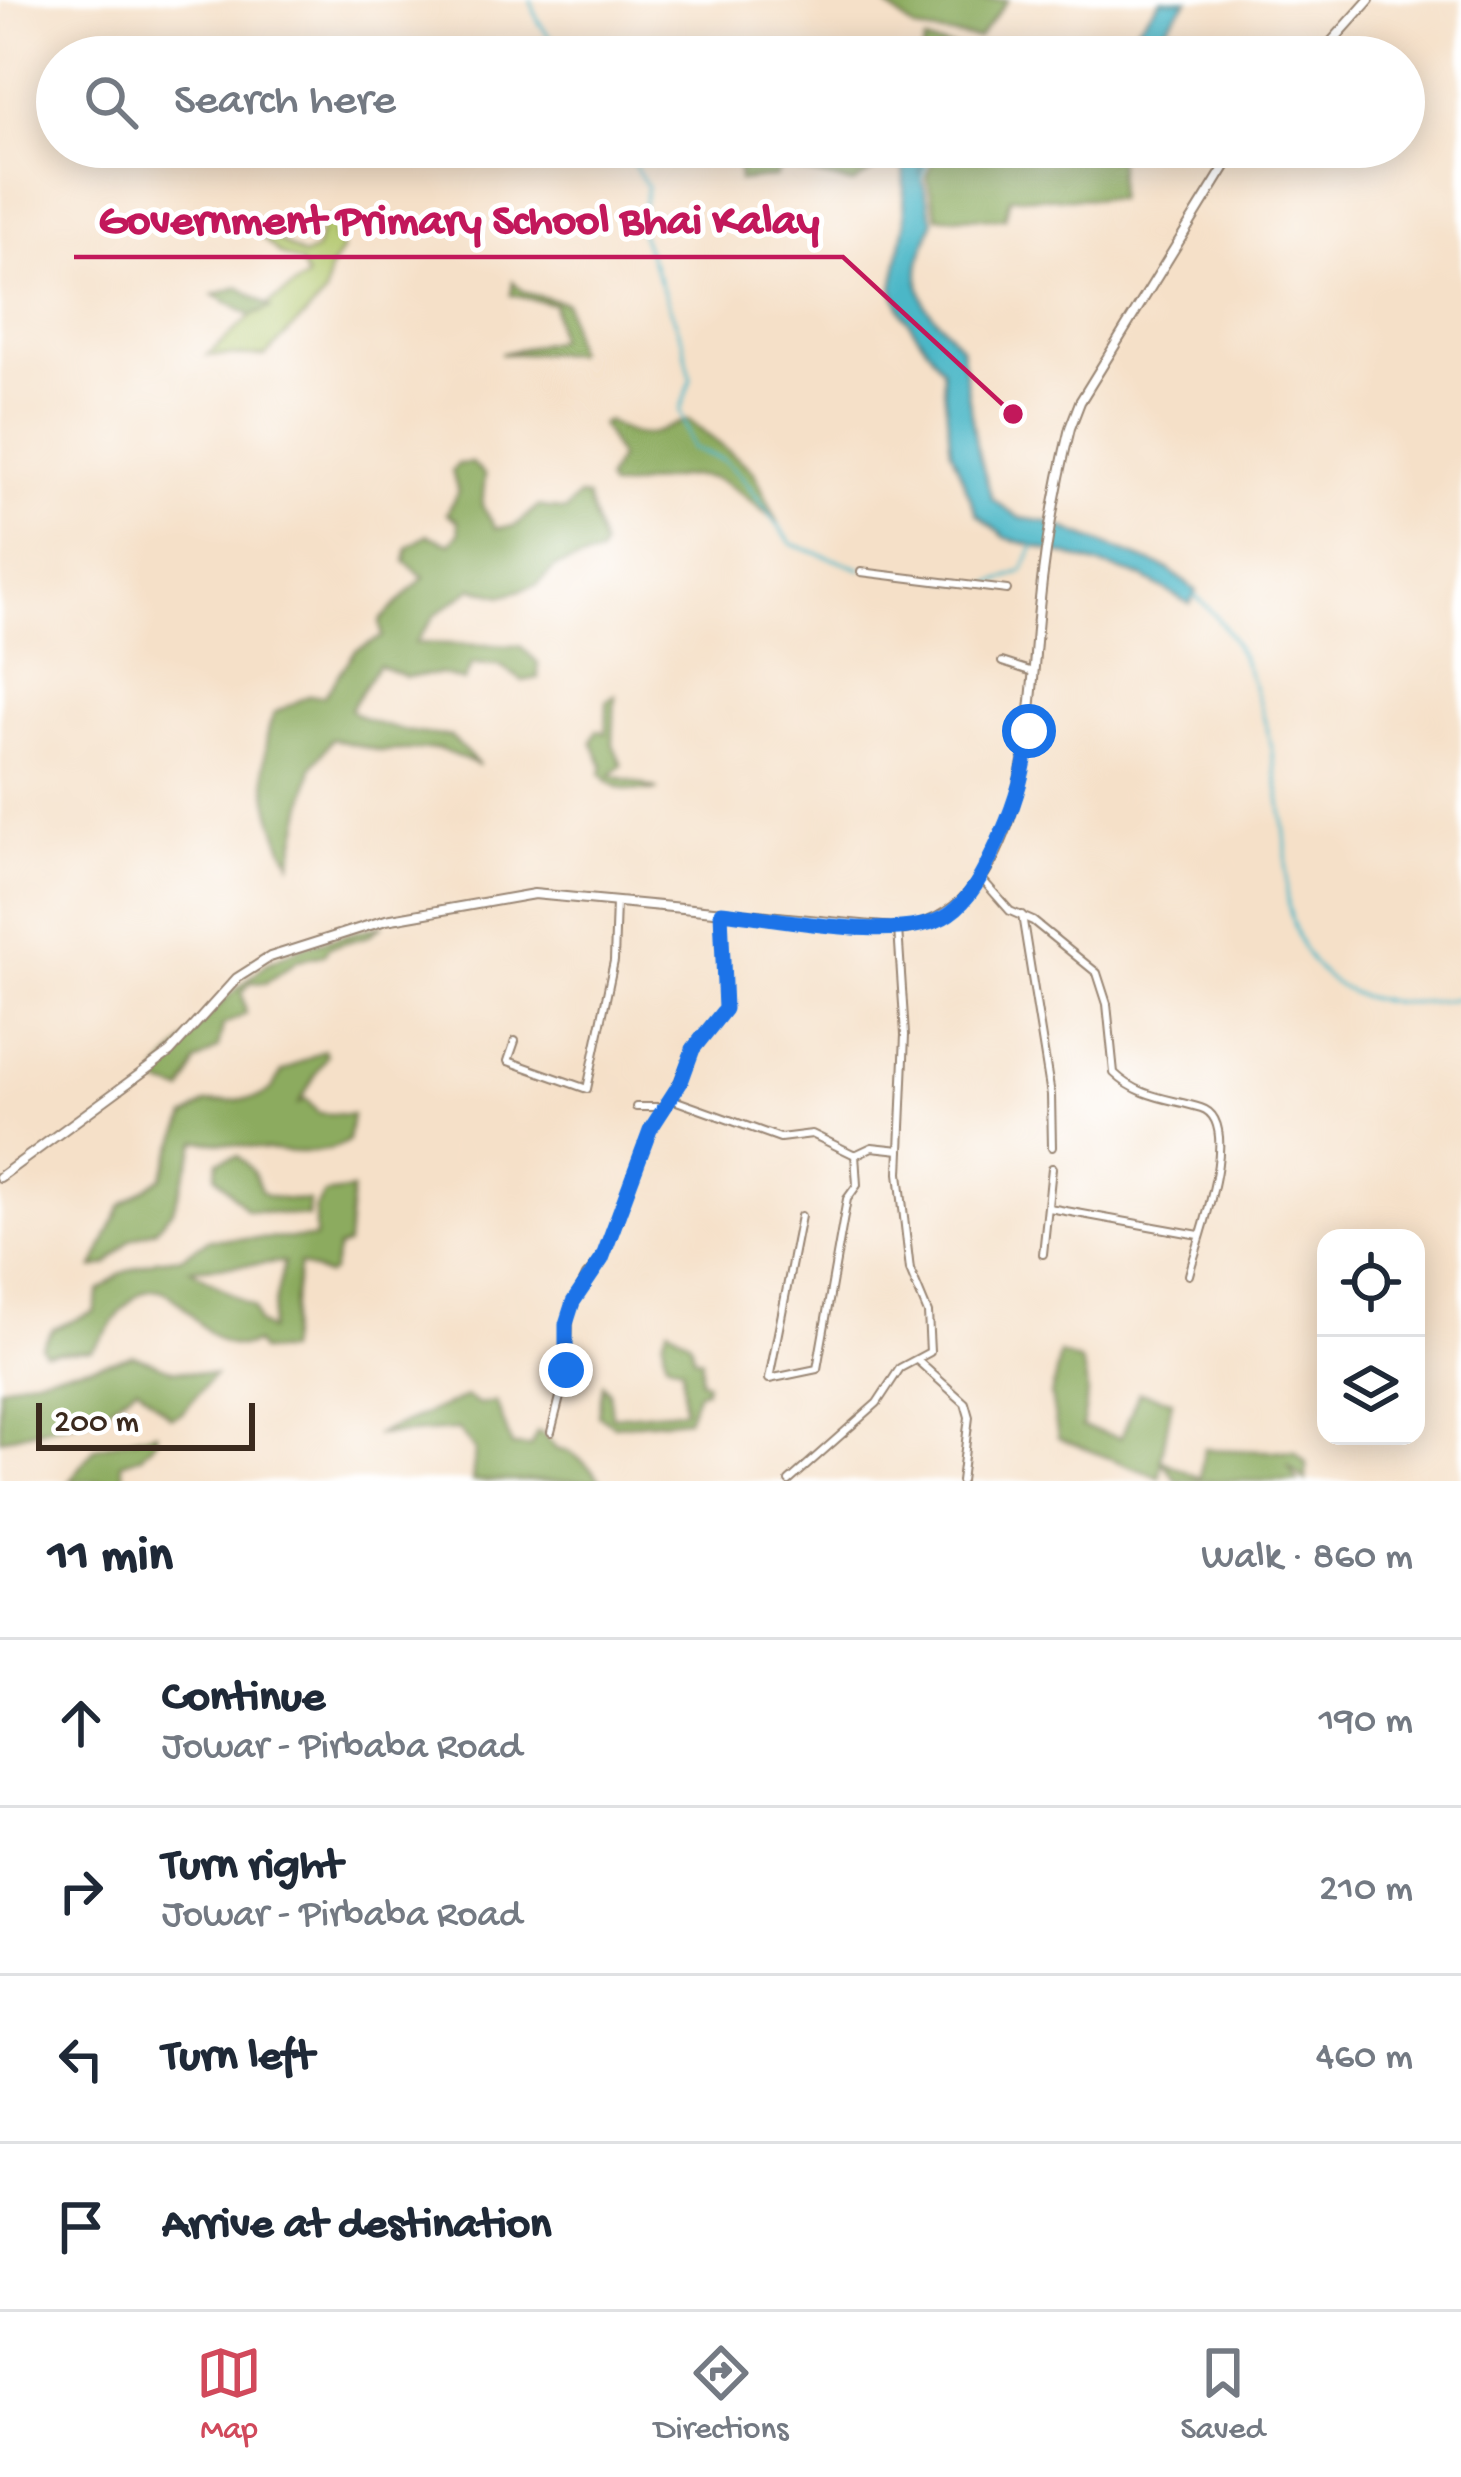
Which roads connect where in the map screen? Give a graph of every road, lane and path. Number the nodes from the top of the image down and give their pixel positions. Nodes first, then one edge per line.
1 (1369, 0) edge
2 (1337, 36) edge
3 (1224, 168) edge
4 (861, 572) dead end
5 (1007, 590) dead end
6 (1002, 662) dead end
7 (1034, 672) junction
8 (981, 878) junction
9 (616, 902) junction
10 (721, 912) junction
11 (1022, 915) junction
12 (898, 928) junction
13 (515, 1041) dead end
14 (668, 1103) junction
15 (636, 1107) dead end
16 (1052, 1147) dead end
17 (900, 1150) junction
18 (855, 1154) junction
19 (1052, 1168) dead end
20 (0, 1177) edge
21 (1049, 1208) junction
22 (801, 1216) dead end
23 (1199, 1235) junction
24 (1043, 1255) dead end
25 (1190, 1275) dead end
26 (918, 1361) junction
27 (551, 1432) dead end
28 (789, 1481) edge
29 (962, 1481) edge

1 - 2 main road
3 - 7 main road
4 - 5 street
6 - 7 street
7 - 8 main road
8 - 11 street
8 - 12 main road
9 - 10 main road
9 - 13 street
9 - 20 main road
10 - 12 main road
10 - 14 street
11 - 16 street
11 - 23 street
12 - 17 street
14 - 15 street
14 - 18 street
14 - 27 street
17 - 18 street
17 - 26 street
18 - 22 street
19 - 21 street
21 - 23 street
21 - 24 street
23 - 25 street
26 - 28 street
26 - 29 street

